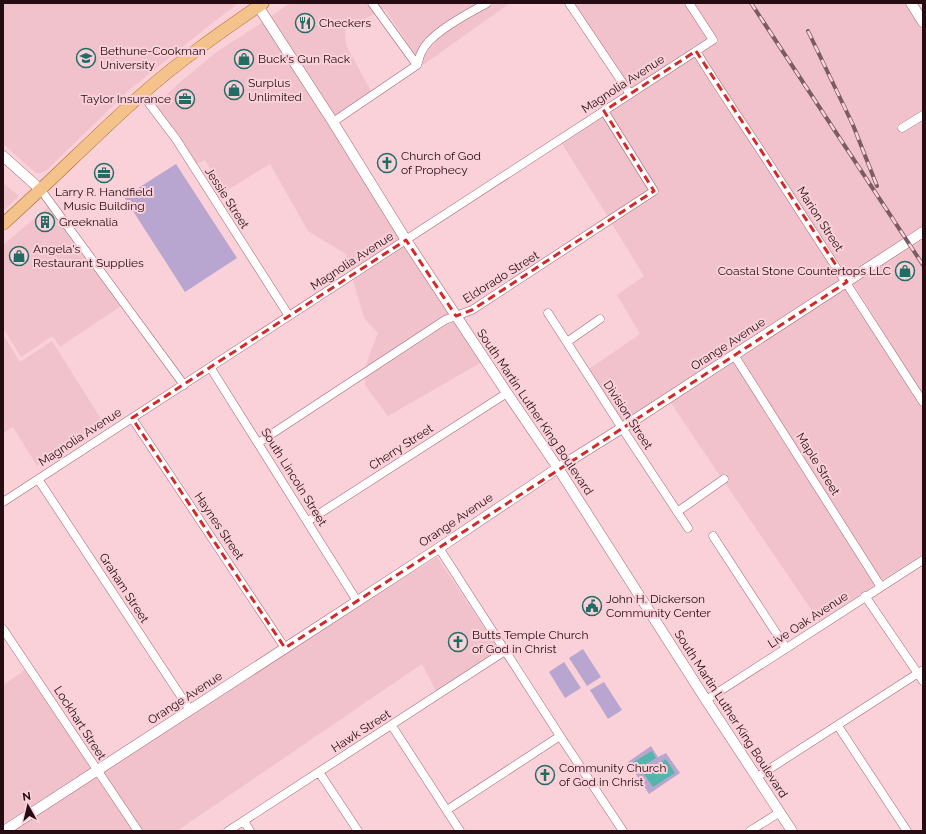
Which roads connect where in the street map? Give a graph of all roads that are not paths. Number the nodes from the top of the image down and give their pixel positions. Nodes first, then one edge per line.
1 (372, 3) edge
2 (487, 3) edge
3 (569, 3) edge
4 (689, 3) edge
5 (911, 3) edge
6 (259, 4) edge
7 (923, 22) edge
8 (696, 51) junction
9 (418, 65) junction
10 (142, 94) junction
11 (630, 94) junction
12 (604, 111) junction
13 (923, 115) edge
14 (333, 122) junction
15 (902, 128) dead end
16 (3, 156) edge
17 (40, 190) junction
18 (3, 224) edge
19 (923, 232) edge
20 (406, 240) junction
21 (847, 282) junction
22 (548, 313) dead end
23 (289, 316) junction
24 (456, 316) junction
25 (600, 320) dead end
26 (567, 342) junction
27 (734, 355) junction
28 (210, 367) junction
29 (184, 385) junction
30 (507, 392) junction
31 (923, 402) edge
32 (132, 418) junction
33 (622, 428) junction
34 (258, 443) junction
35 (558, 468) junction
36 (38, 479) junction
37 (724, 479) dead end
38 (3, 502) edge
39 (677, 512) junction
40 (308, 521) junction
41 (688, 528) dead end
42 (712, 536) dead end
43 (439, 548) junction
44 (923, 560) edge
45 (881, 587) junction
46 (865, 596) junction
47 (357, 601) junction
48 (3, 629) edge
49 (286, 648) junction
50 (786, 648) junction
51 (505, 651) junction
52 (920, 672) edge
53 (923, 681) edge
54 (706, 700) junction
55 (190, 710) junction
56 (392, 726) junction
57 (838, 726) junction
58 (560, 736) junction
59 (97, 770) junction
60 (320, 772) junction
61 (756, 777) junction
62 (447, 810) junction
63 (780, 812) junction
64 (244, 821) junction
65 (4, 831) edge
66 (138, 831) edge
67 (228, 831) edge
68 (250, 831) edge
69 (358, 831) edge
70 (460, 831) edge
71 (623, 831) edge
72 (750, 831) edge
73 (792, 831) edge
74 (907, 831) edge

1 - 9 street
2 - 9 street
3 - 11 street
4 - 8 street, Magnolia Avenue
5 - 7 street
6 - 10 main road
6 - 14 street, South Martin Luther King Boulevard
8 - 11 street, Magnolia Avenue
8 - 21 street, Marion Street
9 - 14 street
10 - 17 main road
10 - 23 street, Jessie Street
11 - 12 street, Magnolia Avenue
12 - 20 street, Magnolia Avenue
12 - 24 street, Eldorado Street
13 - 15 street
14 - 20 street, South Martin Luther King Boulevard
16 - 17 street
17 - 18 main road
17 - 29 street
19 - 21 street, Orange Avenue
20 - 23 street, Magnolia Avenue
20 - 24 street, South Martin Luther King Boulevard
21 - 27 street, Orange Avenue
21 - 31 street, Marion Street
22 - 26 street, Division Street
23 - 28 street, Magnolia Avenue
24 - 30 street, South Martin Luther King Boulevard
24 - 34 street, Eldorado Street
25 - 26 street
26 - 33 street, Division Street
27 - 33 street, Orange Avenue
27 - 45 street, Maple Street
28 - 29 street, Magnolia Avenue
28 - 34 street, South Lincoln Street
29 - 32 street, Magnolia Avenue
30 - 35 street, South Martin Luther King Boulevard
30 - 40 street, Cherry Street
32 - 36 street, Magnolia Avenue
32 - 49 street, Haynes Street
33 - 35 street, Orange Avenue
33 - 39 street, Division Street
34 - 40 street, South Lincoln Street
35 - 43 street, Orange Avenue
35 - 54 street, South Martin Luther King Boulevard
36 - 38 street, Magnolia Avenue
36 - 55 street, Graham Street
37 - 39 street
39 - 41 street, Division Street
40 - 47 street, South Lincoln Street
42 - 50 street
43 - 47 street, Orange Avenue
43 - 51 street
44 - 45 street, Live Oak Avenue
45 - 46 street, Live Oak Avenue
46 - 50 street, Live Oak Avenue
46 - 52 street
47 - 49 street, Orange Avenue
48 - 59 street, Lockhart Street
49 - 55 street, Orange Avenue
50 - 54 street, Live Oak Avenue
51 - 56 street, Hawk Street
51 - 58 street
52 - 53 street
52 - 57 street
54 - 61 street, South Martin Luther King Boulevard
55 - 59 street, Orange Avenue
56 - 60 street, Hawk Street
56 - 62 street
57 - 61 street
57 - 74 street
58 - 62 street
58 - 71 street
59 - 65 street, Orange Avenue
59 - 66 street, Lockhart Street
60 - 64 street, Hawk Street
60 - 69 street
61 - 63 street, South Martin Luther King Boulevard
62 - 70 street
63 - 72 street
63 - 73 street, South Martin Luther King Boulevard
64 - 67 street, Hawk Street
64 - 68 street

